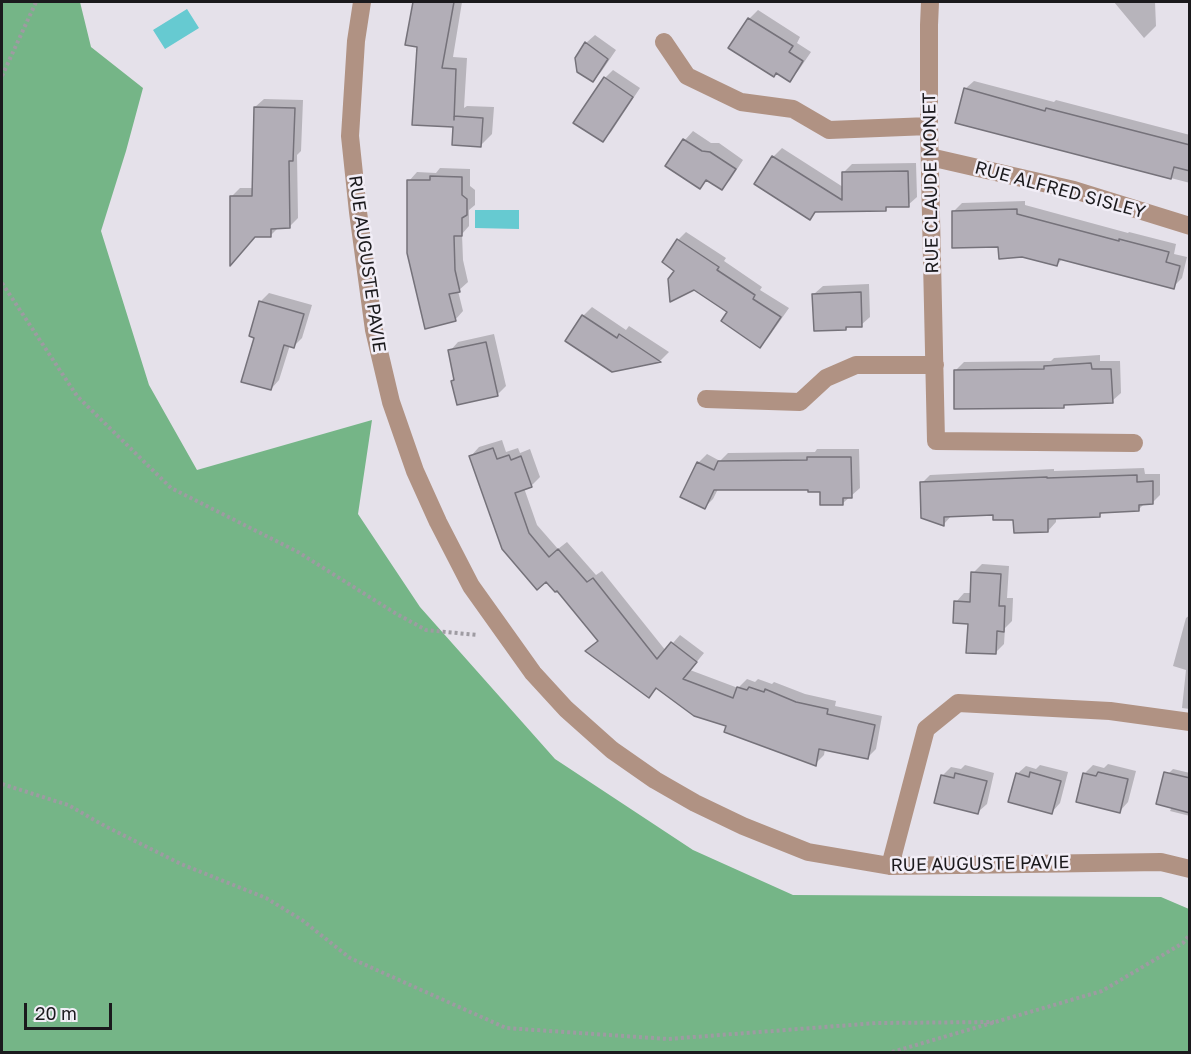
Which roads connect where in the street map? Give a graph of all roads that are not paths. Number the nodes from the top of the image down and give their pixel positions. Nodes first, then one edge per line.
1 (362, 2) edge
2 (930, 2) edge
3 (664, 42) dead end
4 (928, 126) junction
5 (930, 157) junction
6 (1190, 226) edge
7 (934, 365) junction
8 (706, 399) dead end
9 (1134, 443) dead end
10 (1190, 722) edge
11 (890, 866) junction
12 (1190, 869) edge

1 - 11 street, RUE AUGUSTE PAVIE
2 - 4 street, RUE CLAUDE MONET
3 - 4 street
4 - 5 street, RUE CLAUDE MONET
5 - 6 street, RUE ALFRED SISLEY
5 - 7 street, RUE CLAUDE MONET
7 - 8 street
7 - 9 street, RUE CLAUDE MONET
10 - 11 street
11 - 12 street, RUE AUGUSTE PAVIE

